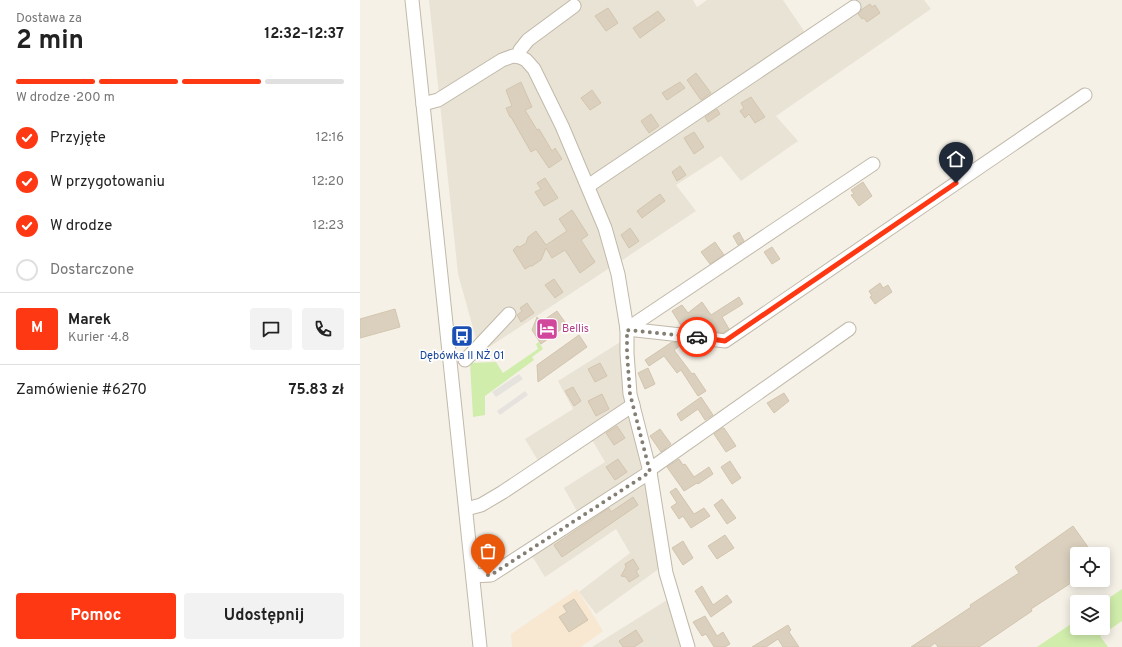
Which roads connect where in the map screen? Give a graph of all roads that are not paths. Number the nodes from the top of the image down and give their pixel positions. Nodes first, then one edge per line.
1 (412, 0) edge
2 (574, 6) dead end
3 (854, 7) dead end
4 (520, 57) junction
5 (1085, 95) dead end
6 (423, 104) junction
7 (873, 164) dead end
8 (588, 186) junction
9 (509, 314) dead end
10 (849, 329) dead end
11 (627, 330) junction
12 (465, 360) dead end
13 (633, 405) junction
14 (649, 471) junction
15 (466, 509) junction
16 (473, 576) junction
17 (480, 647) edge
18 (688, 647) edge

1 - 6 street
2 - 4 street
3 - 8 street
4 - 6 street
4 - 8 street
5 - 11 street
6 - 15 street
7 - 11 street
8 - 11 street
9 - 12 street
10 - 14 street
11 - 13 street
13 - 14 street
13 - 15 street
14 - 16 street
14 - 18 street
15 - 16 street
16 - 17 street

